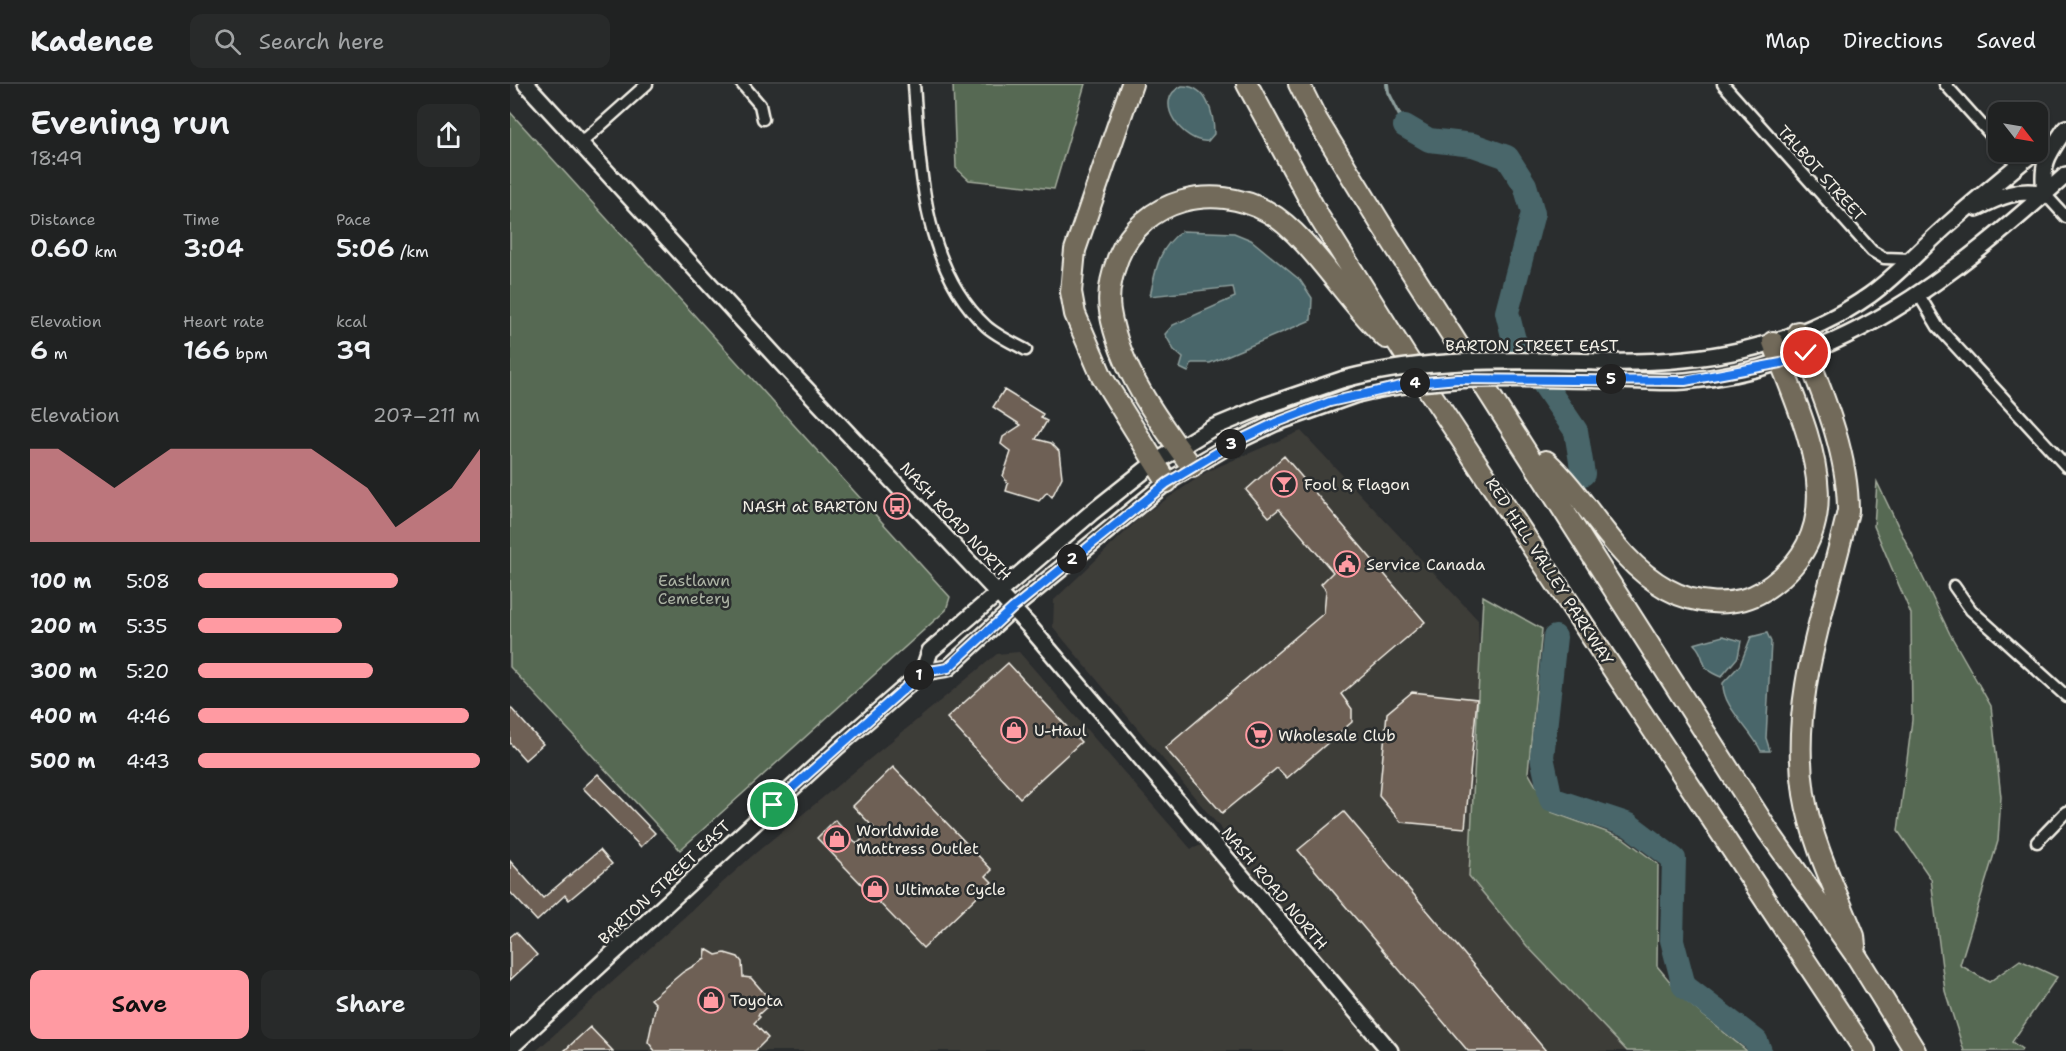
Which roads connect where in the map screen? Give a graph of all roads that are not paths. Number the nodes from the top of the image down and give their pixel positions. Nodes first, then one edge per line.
1 (526, 84) edge
2 (647, 84) edge
3 (742, 84) edge
4 (914, 84) edge
5 (1132, 84) edge
6 (1247, 84) edge
7 (1299, 84) edge
8 (1723, 84) edge
9 (1945, 84) edge
10 (763, 119) dead end
11 (2066, 126) edge
12 (1988, 132) edge
13 (2048, 140) edge
14 (581, 143) junction
15 (2015, 162) edge
16 (2021, 162) edge
17 (2018, 165) junction
18 (2066, 175) edge
19 (2045, 194) junction
20 (2066, 217) edge
21 (1950, 222) junction
22 (1912, 259) junction
23 (1919, 295) junction
24 (1798, 332) junction
25 (1773, 342) junction
26 (1026, 350) dead end
27 (1806, 353) junction
28 (1406, 356) junction
29 (1781, 363) junction
30 (1519, 438) junction
31 (1178, 448) junction
32 (1154, 463) junction
33 (2066, 466) edge
34 (1192, 467) junction
35 (1167, 483) junction
36 (1954, 586) dead end
37 (998, 591) junction
38 (1013, 608) junction
39 (923, 672) junction
40 (2066, 696) edge
41 (2066, 812) edge
42 (2037, 842) dead end
43 (1857, 957) junction
44 (510, 1048) edge
45 (1390, 1051) edge
46 (1865, 1051) edge
47 (1915, 1051) edge

1 - 14 main road, NASH ROAD NORTH
2 - 14 street
3 - 10 street
4 - 26 street
5 - 32 highway
6 - 28 highway, RED HILL VALLEY PARKWAY
7 - 30 highway
8 - 22 street, TALBOT STREET
9 - 12 street
11 - 13 main road, BARTON STREET EAST
11 - 19 main road
14 - 37 main road, NASH ROAD NORTH
15 - 17 street
16 - 17 main road, BARTON STREET EAST
17 - 21 main road, BARTON STREET EAST
18 - 19 main road, BARTON STREET EAST
19 - 20 street
19 - 21 main road
19 - 23 main road, BARTON STREET EAST
21 - 22 main road, BARTON STREET EAST
22 - 24 main road, BARTON STREET EAST
23 - 27 main road, BARTON STREET EAST
23 - 33 street
24 - 25 main road, BARTON STREET EAST
24 - 27 highway
25 - 29 highway
25 - 31 main road, BARTON STREET EAST, bridge
27 - 29 main road, BARTON STREET EAST
27 - 43 highway
28 - 31 highway
28 - 46 highway, RED HILL VALLEY PARKWAY
29 - 30 highway
29 - 34 main road, BARTON STREET EAST, bridge
30 - 43 highway
31 - 32 main road, BARTON STREET EAST
31 - 34 highway
32 - 35 highway
32 - 37 main road, BARTON STREET EAST
34 - 35 main road, BARTON STREET EAST
35 - 38 main road, BARTON STREET EAST
36 - 40 street
37 - 38 main road, NASH ROAD NORTH
37 - 39 main road, BARTON STREET EAST
38 - 39 main road, BARTON STREET EAST
38 - 45 main road, NASH ROAD NORTH
39 - 44 main road, BARTON STREET EAST
41 - 42 street
43 - 47 highway

